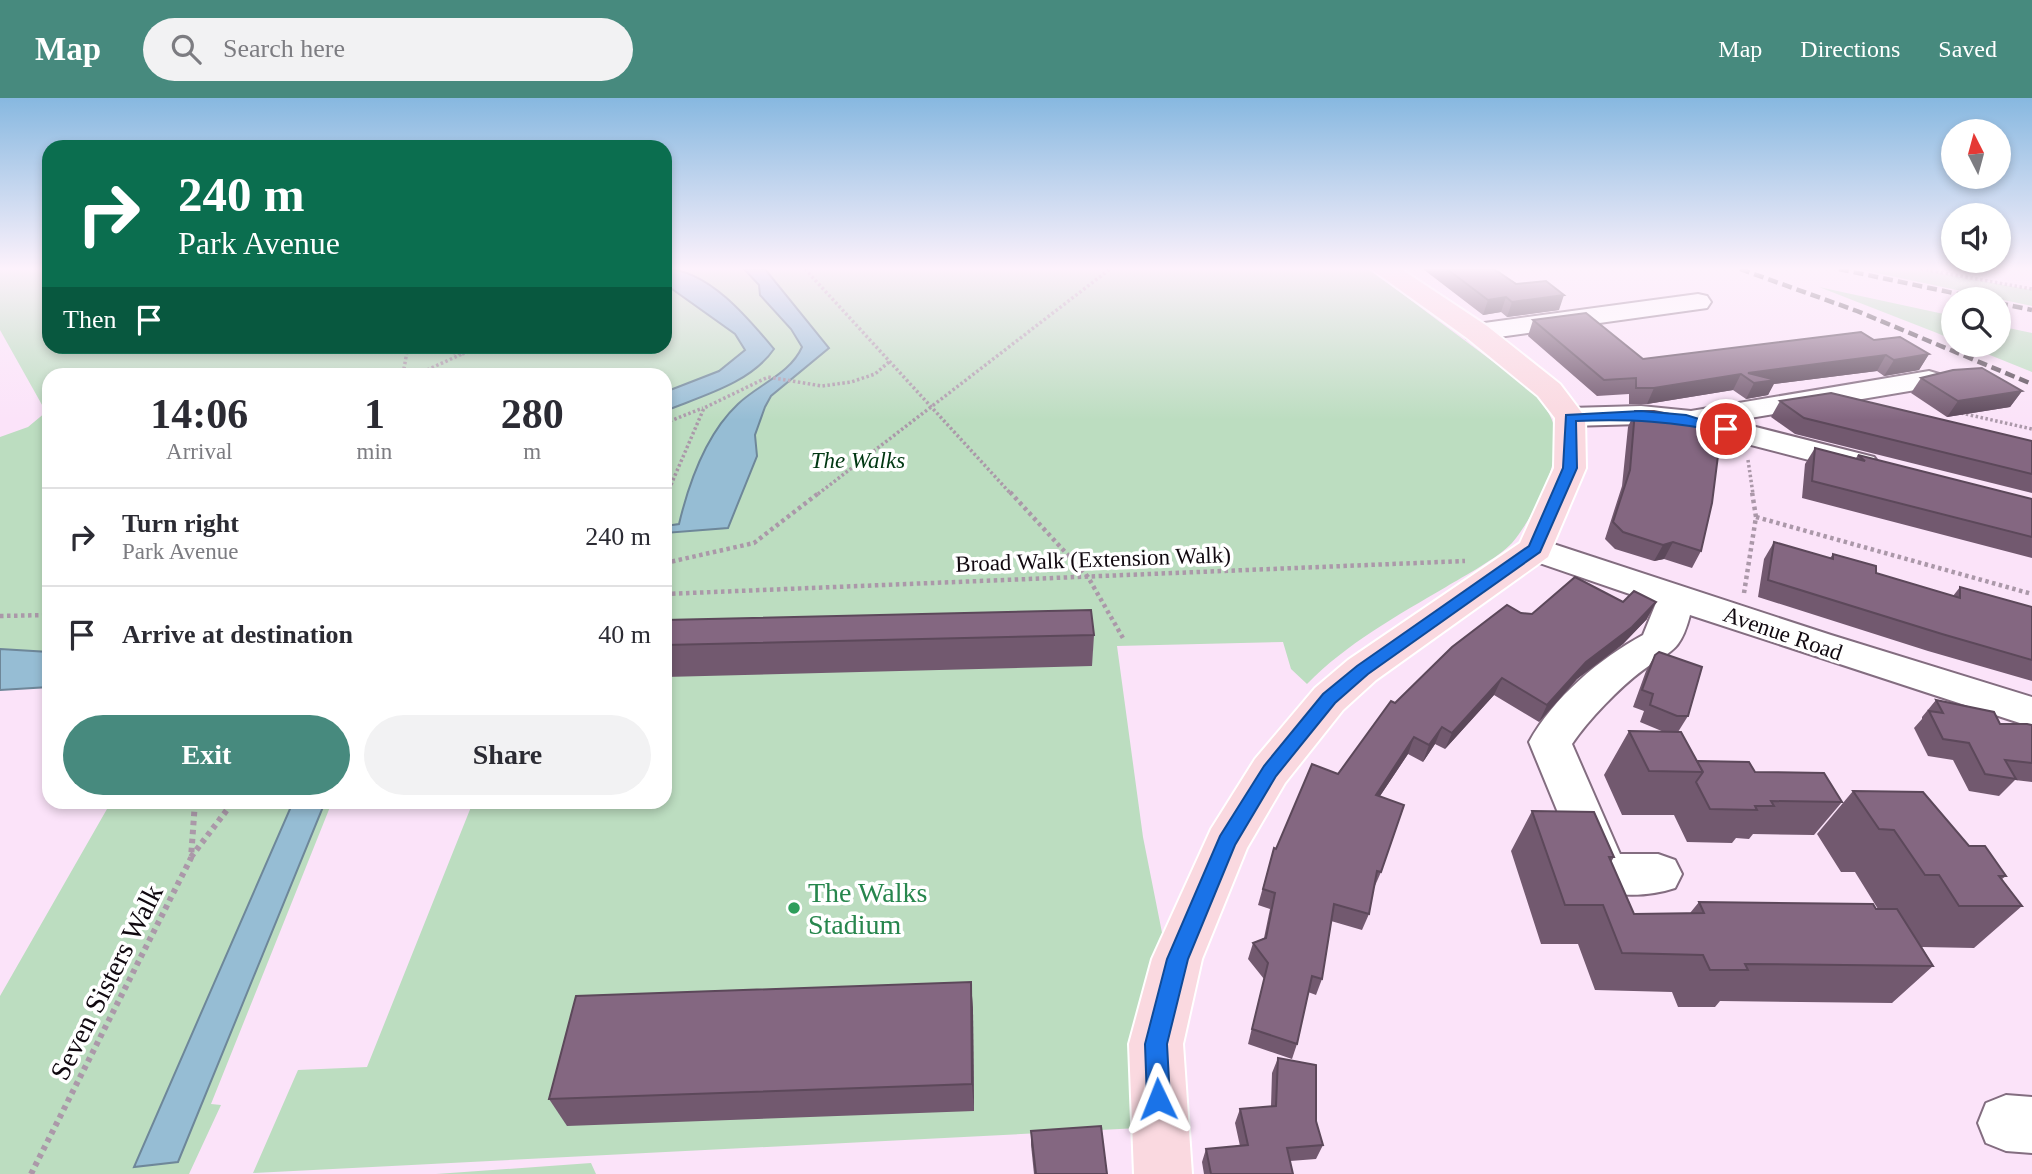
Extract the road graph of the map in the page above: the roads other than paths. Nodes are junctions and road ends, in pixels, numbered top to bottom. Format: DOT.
graph roads {
  1 [pos="1459,319"];
  2 [pos="1572,319"];
  3 [pos="1478,332"];
  4 [pos="1929,380"];
  5 [pos="1570,417"];
  6 [pos="1686,419"];
  7 [pos="1889,470"];
  8 [pos="1529,554"];
  9 [pos="1677,596"];
  10 [pos="2032,712"];
  11 [pos="1658,874"];
  12 [pos="1163,1174"];
  1 -- 3 [label="main road"];
  2 -- 3 [label="street"];
  3 -- 5 [label="main road"];
  4 -- 6 [label="street"];
  5 -- 6 [label="street"];
  5 -- 8 [label="main road"];
  6 -- 7 [label="street"];
  8 -- 9 [label="street, Avenue Road"];
  8 -- 12 [label="main road"];
  9 -- 10 [label="street, Avenue Road"];
  9 -- 11 [label="street"];
}
